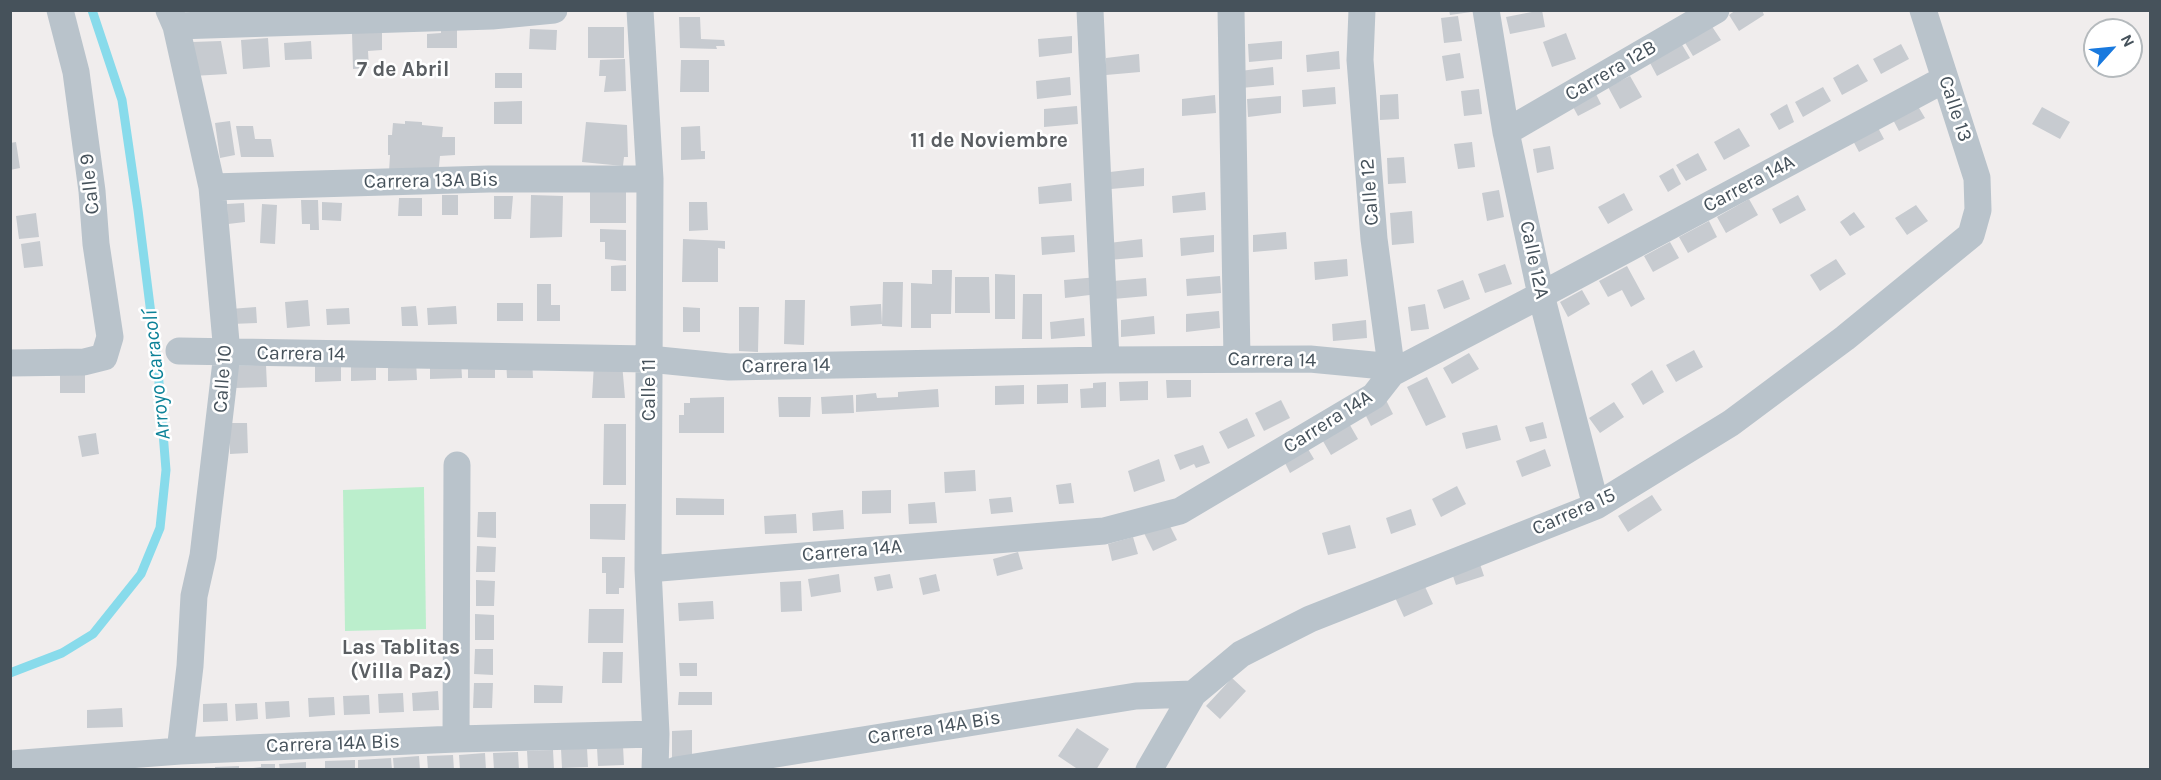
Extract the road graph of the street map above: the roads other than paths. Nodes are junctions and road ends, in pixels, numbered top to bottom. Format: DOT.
graph roads {
  1 [pos="60,10"];
  2 [pos="554,10"];
  3 [pos="640,10"];
  4 [pos="1090,10"];
  5 [pos="1231,10"];
  6 [pos="1362,10"];
  7 [pos="1486,10"];
  8 [pos="1716,10"];
  9 [pos="1923,10"];
  10 [pos="172,18"];
  11 [pos="1945,79"];
  12 [pos="1506,132"];
  13 [pos="650,179"];
  14 [pos="212,188"];
  15 [pos="1978,210"];
  16 [pos="1541,296"];
  17 [pos="179,351"];
  18 [pos="227,353"];
  19 [pos="650,359"];
  20 [pos="1237,359"];
  21 [pos="1106,360"];
  22 [pos="10,363"];
  23 [pos="1392,372"];
  24 [pos="457,465"];
  25 [pos="1596,506"];
  26 [pos="648,569"];
  27 [pos="1193,694"];
  28 [pos="656,734"];
  29 [pos="456,739"];
  30 [pos="180,751"];
  31 [pos="10,764"];
  32 [pos="655,770"];
  33 [pos="676,770"];
  34 [pos="1149,770"];
  1 -- 22 [label="street, Calle 9"];
  2 -- 10 [label="street"];
  3 -- 13 [label="street, Calle 11"];
  4 -- 21 [label="street"];
  5 -- 20 [label="street"];
  6 -- 23 [label="street, Calle 12"];
  7 -- 12 [label="street, Calle 12A"];
  8 -- 12 [label="street, Carrera 12B"];
  9 -- 11 [label="street, Calle 13"];
  10 -- 14 [label="street, Calle 10"];
  11 -- 15 [label="street, Calle 13"];
  11 -- 16 [label="street, Carrera 14A"];
  12 -- 16 [label="street, Calle 12A"];
  13 -- 14 [label="street, Carrera 13A Bis"];
  13 -- 19 [label="street, Calle 11"];
  14 -- 18 [label="street, Calle 10"];
  15 -- 25 [label="street, Carrera 15"];
  16 -- 23 [label="street, Carrera 14A"];
  16 -- 25 [label="street, Calle 12A"];
  17 -- 18 [label="street, Carrera 14"];
  18 -- 19 [label="street, Carrera 14"];
  18 -- 30 [label="street, Calle 10"];
  19 -- 21 [label="street, Carrera 14"];
  19 -- 26 [label="street, Calle 11"];
  20 -- 21 [label="street, Carrera 14"];
  20 -- 23 [label="street, Carrera 14"];
  23 -- 26 [label="street, Carrera 14A"];
  24 -- 29 [label="street"];
  25 -- 27 [label="street, Carrera 15"];
  26 -- 28 [label="street, Calle 11"];
  27 -- 33 [label="street, Carrera 14A Bis"];
  27 -- 34 [label="street, Carrera 15"];
  28 -- 29 [label="street, Carrera 14A Bis"];
  28 -- 32 [label="street, Calle 11"];
  29 -- 30 [label="street, Carrera 14A Bis"];
  30 -- 31 [label="street, Carrera 14A Bis"];
}
